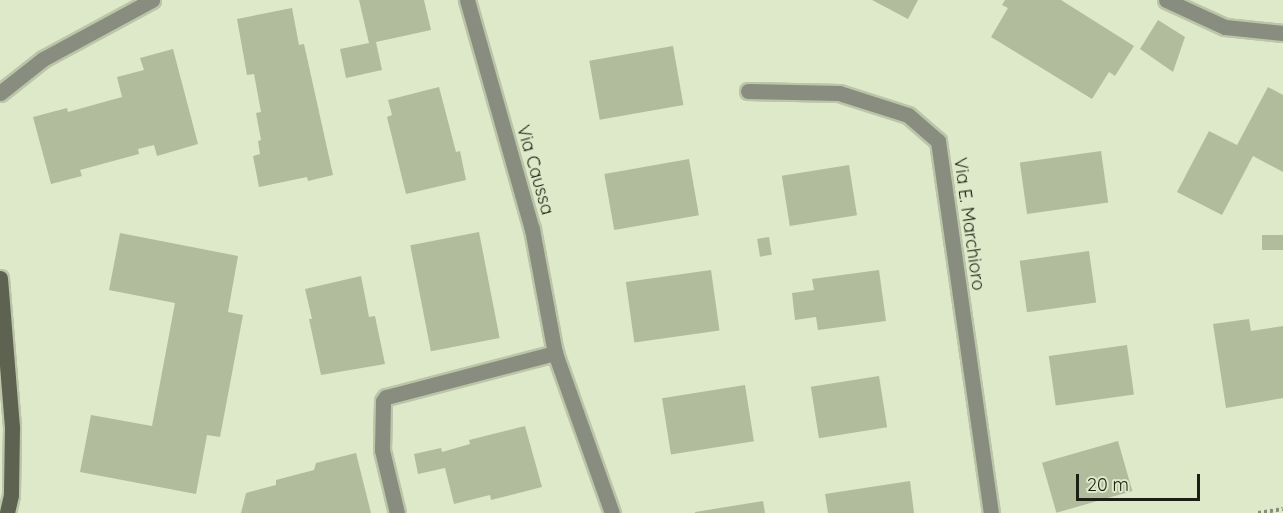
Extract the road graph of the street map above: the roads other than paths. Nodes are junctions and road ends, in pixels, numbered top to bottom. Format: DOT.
graph roads {
  1 [pos="152,0"];
  2 [pos="467,0"];
  3 [pos="1166,0"];
  4 [pos="1283,33"];
  5 [pos="748,91"];
  6 [pos="0,93"];
  7 [pos="0,278"];
  8 [pos="555,353"];
  9 [pos="7,513"];
  10 [pos="397,513"];
  11 [pos="612,513"];
  12 [pos="990,513"];
  1 -- 6 [label="street"];
  2 -- 8 [label="street, Via Caussa"];
  3 -- 4 [label="street"];
  5 -- 12 [label="street, Via E. Marchioro"];
  7 -- 9 [label="street"];
  8 -- 10 [label="street"];
  8 -- 11 [label="street, Via Caussa"];
}
